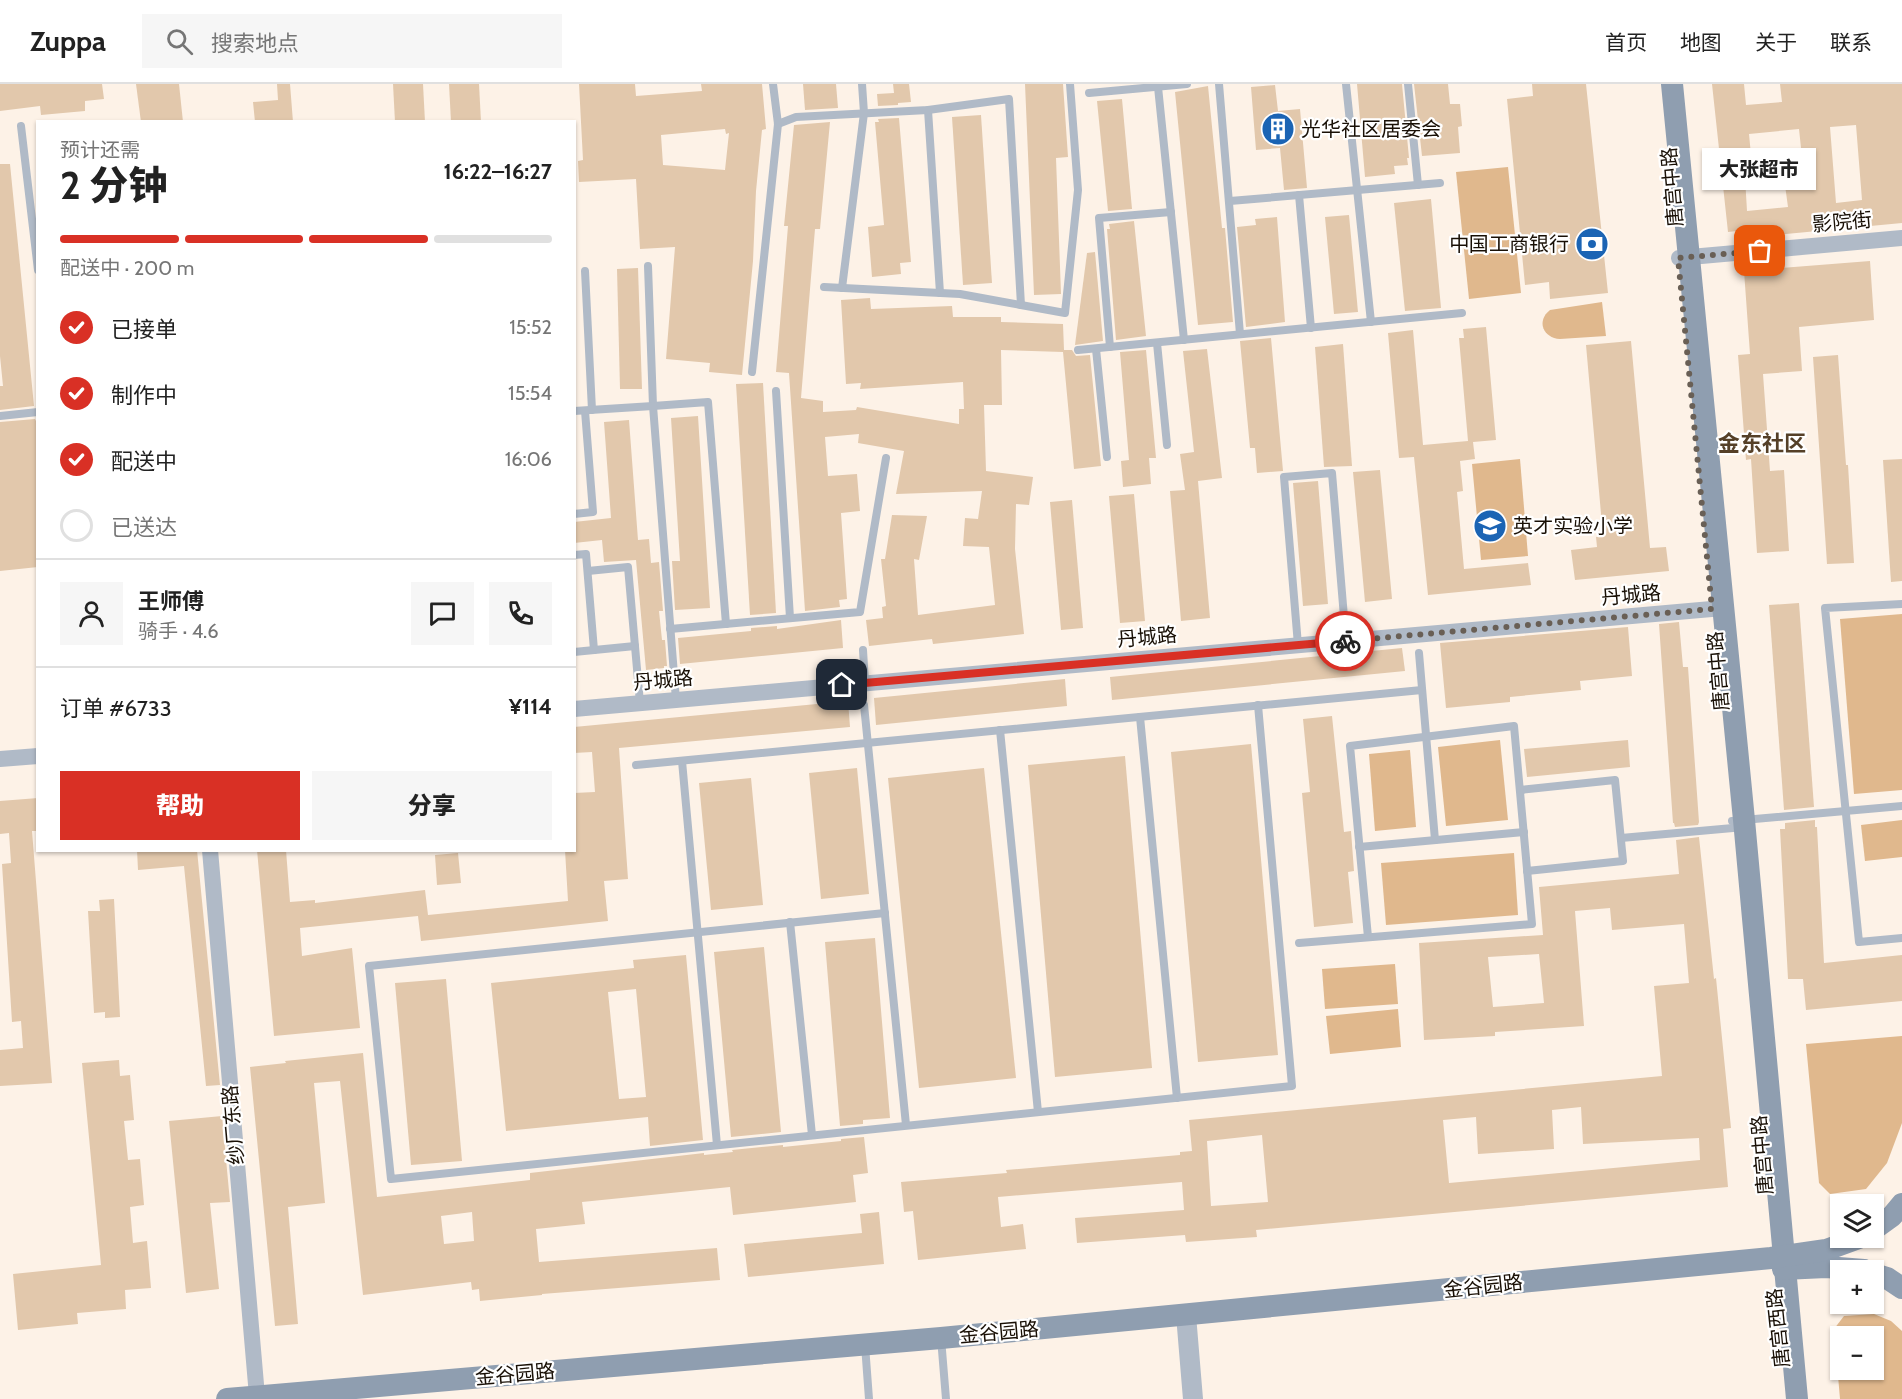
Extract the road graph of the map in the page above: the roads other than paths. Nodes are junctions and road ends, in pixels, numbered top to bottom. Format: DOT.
graph roads {
  1 [pos="773,84"];
  2 [pos="862,84"];
  3 [pos="1070,84"];
  4 [pos="1186,84"];
  5 [pos="1219,84"];
  6 [pos="1346,84"];
  7 [pos="1408,84"];
  8 [pos="1662,84"];
  9 [pos="1672,84"];
  10 [pos="1158,87"];
  11 [pos="1089,93"];
  12 [pos="928,110"];
  13 [pos="864,113"];
  14 [pos="778,124"];
  15 [pos="21,126"];
  16 [pos="1440,183"];
  17 [pos="1418,185"];
  18 [pos="1357,190"];
  19 [pos="1299,195"];
  20 [pos="1230,201"];
  21 [pos="1171,212"];
  22 [pos="1902,238"];
  23 [pos="36,253"];
  24 [pos="1684,258"];
  25 [pos="648,266"];
  26 [pos="585,271"];
  27 [pos="824,287"];
  28 [pos="842,288"];
  29 [pos="940,293"];
  30 [pos="1021,305"];
  31 [pos="1462,313"];
  32 [pos="1371,322"];
  33 [pos="1311,328"];
  34 [pos="1240,334"];
  35 [pos="1184,340"];
  36 [pos="1157,343"];
  37 [pos="1110,347"];
  38 [pos="1096,349"];
  39 [pos="1078,351"];
  40 [pos="752,372"];
  41 [pos="776,391"];
  42 [pos="653,406"];
  43 [pos="589,410"];
  44 [pos="576,411"];
  45 [pos="36,412"];
  46 [pos="0,416"];
  47 [pos="1167,445"];
  48 [pos="1107,457"];
  49 [pos="886,458"];
  50 [pos="576,514"];
  51 [pos="576,555"];
  52 [pos="588,571"];
  53 [pos="1902,604"];
  54 [pos="1718,608"];
  55 [pos="790,618"];
  56 [pos="726,624"];
  57 [pos="670,629"];
  58 [pos="1346,641"];
  59 [pos="1298,645"];
  60 [pos="635,646"];
  61 [pos="594,650"];
  62 [pos="863,650"];
  63 [pos="576,652"];
  64 [pos="1419,653"];
  65 [pos="866,683"];
  66 [pos="1422,690"];
  67 [pos="676,700"];
  68 [pos="640,703"];
  69 [pos="864,705"];
  70 [pos="1258,705"];
  71 [pos="576,708"];
  72 [pos="1140,717"];
  73 [pos="1000,730"];
  74 [pos="1425,737"];
  75 [pos="868,743"];
  76 [pos="36,756"];
  77 [pos="0,759"];
  78 [pos="682,761"];
  79 [pos="636,765"];
  80 [pos="1520,790"];
  81 [pos="1902,806"];
  82 [pos="1845,811"];
  83 [pos="1736,823"];
  84 [pos="1524,832"];
  85 [pos="1621,838"];
  86 [pos="1435,840"];
  87 [pos="1359,847"];
  88 [pos="210,852"];
  89 [pos="1527,871"];
  90 [pos="885,913"];
  91 [pos="790,922"];
  92 [pos="698,932"];
  93 [pos="1368,937"];
  94 [pos="1902,938"];
  95 [pos="1299,943"];
  96 [pos="1177,1098"];
  97 [pos="1038,1112"];
  98 [pos="906,1125"];
  99 [pos="812,1135"];
  100 [pos="717,1145"];
  101 [pos="1902,1204"];
  102 [pos="1884,1222"];
  103 [pos="1832,1248"];
  104 [pos="1777,1263"];
  105 [pos="1830,1267"];
  106 [pos="1884,1277"];
  107 [pos="1902,1288"];
  108 [pos="1186,1320"];
  109 [pos="941,1343"];
  110 [pos="865,1350"];
  111 [pos="280,1397"];
  112 [pos="257,1398"];
  113 [pos="227,1399"];
  114 [pos="407,1399"];
  115 [pos="869,1399"];
  116 [pos="946,1399"];
  117 [pos="1193,1399"];
  118 [pos="1785,1399"];
  119 [pos="1797,1399"];
  1 -- 14 [label="lane"];
  2 -- 13 [label="lane"];
  3 -- 30 [label="lane"];
  4 -- 10 [label="lane"];
  5 -- 20 [label="lane"];
  6 -- 18 [label="lane"];
  7 -- 17 [label="lane"];
  8 -- 24 [label="main road, 唐宫中路"];
  9 -- 24 [label="main road, 唐宫中路"];
  10 -- 11 [label="lane"];
  10 -- 21 [label="lane"];
  12 -- 13 [label="lane"];
  12 -- 29 [label="lane"];
  12 -- 30 [label="lane"];
  13 -- 14 [label="lane"];
  13 -- 28 [label="lane"];
  14 -- 40 [label="lane"];
  15 -- 23 [label="lane"];
  16 -- 17 [label="lane"];
  17 -- 18 [label="lane"];
  18 -- 19 [label="lane"];
  18 -- 32 [label="lane"];
  19 -- 20 [label="lane"];
  19 -- 33 [label="lane"];
  20 -- 34 [label="lane"];
  21 -- 35 [label="lane"];
  21 -- 37 [label="lane"];
  22 -- 24 [label="street, 影院街"];
  24 -- 54 [label="main road, 唐宫中路"];
  25 -- 42 [label="lane"];
  26 -- 43 [label="lane"];
  27 -- 28 [label="lane"];
  28 -- 29 [label="lane"];
  29 -- 30 [label="lane"];
  31 -- 32 [label="lane"];
  32 -- 33 [label="lane"];
  33 -- 34 [label="lane"];
  34 -- 35 [label="lane"];
  35 -- 36 [label="lane"];
  36 -- 37 [label="lane"];
  36 -- 47 [label="lane"];
  37 -- 38 [label="lane"];
  38 -- 39 [label="lane"];
  38 -- 48 [label="lane"];
  41 -- 55 [label="lane"];
  42 -- 43 [label="lane"];
  42 -- 56 [label="lane"];
  42 -- 57 [label="lane"];
  43 -- 44 [label="lane"];
  43 -- 50 [label="lane"];
  45 -- 46 [label="lane"];
  49 -- 55 [label="lane"];
  51 -- 52 [label="lane"];
  52 -- 60 [label="lane"];
  52 -- 61 [label="lane"];
  53 -- 82 [label="lane"];
  54 -- 58 [label="street, 丹城路"];
  54 -- 83 [label="main road, 唐宫中路"];
  55 -- 56 [label="lane"];
  56 -- 57 [label="lane"];
  57 -- 67 [label="lane"];
  58 -- 59 [label="street, 丹城路"];
  58 -- 59 [label="lane"];
  59 -- 65 [label="street, 丹城路"];
  60 -- 61 [label="lane"];
  60 -- 68 [label="lane"];
  61 -- 63 [label="lane"];
  62 -- 65 [label="lane"];
  64 -- 66 [label="lane"];
  65 -- 67 [label="street, 丹城路"];
  66 -- 70 [label="lane"];
  66 -- 74 [label="lane"];
  67 -- 68 [label="street, 丹城路"];
  68 -- 71 [label="street, 丹城路"];
  69 -- 75 [label="lane"];
  70 -- 72 [label="lane"];
  70 -- 96 [label="lane"];
  72 -- 73 [label="lane"];
  72 -- 96 [label="lane"];
  73 -- 75 [label="lane"];
  73 -- 97 [label="lane"];
  74 -- 80 [label="lane"];
  74 -- 86 [label="lane"];
  74 -- 87 [label="lane"];
  75 -- 78 [label="lane"];
  75 -- 90 [label="lane"];
  76 -- 77 [label="street"];
  78 -- 79 [label="lane"];
  78 -- 92 [label="lane"];
  80 -- 84 [label="lane"];
  80 -- 85 [label="lane"];
  81 -- 82 [label="lane"];
  82 -- 83 [label="lane"];
  82 -- 94 [label="lane"];
  83 -- 85 [label="lane"];
  83 -- 104 [label="main road, 唐宫中路"];
  84 -- 86 [label="lane"];
  84 -- 89 [label="lane"];
  85 -- 89 [label="lane"];
  86 -- 87 [label="lane"];
  87 -- 93 [label="lane"];
  88 -- 112 [label="street, 纱厂东路"];
  89 -- 93 [label="lane"];
  90 -- 91 [label="lane"];
  90 -- 98 [label="lane"];
  91 -- 92 [label="lane"];
  91 -- 99 [label="lane"];
  92 -- 100 [label="lane"];
  92 -- 100 [label="lane"];
  93 -- 95 [label="lane"];
  96 -- 97 [label="lane"];
  97 -- 98 [label="lane"];
  98 -- 99 [label="lane"];
  99 -- 100 [label="lane"];
  101 -- 102 [label="main road"];
  103 -- 104 [label="main road"];
  104 -- 105 [label="main road"];
  104 -- 108 [label="main road, 金谷园路"];
  104 -- 118 [label="main road, 唐宫西路"];
  104 -- 119 [label="main road, 唐宫西路"];
  106 -- 107 [label="main road"];
  108 -- 109 [label="main road, 金谷园路"];
  108 -- 117 [label="street"];
  109 -- 110 [label="main road, 金谷园路"];
  109 -- 116 [label="lane"];
  110 -- 111 [label="main road, 金谷园路"];
  110 -- 114 [label="main road, 金谷园路"];
  110 -- 115 [label="lane"];
  111 -- 112 [label="main road, 金谷园路"];
  112 -- 113 [label="main road, 金谷园路"];
}
